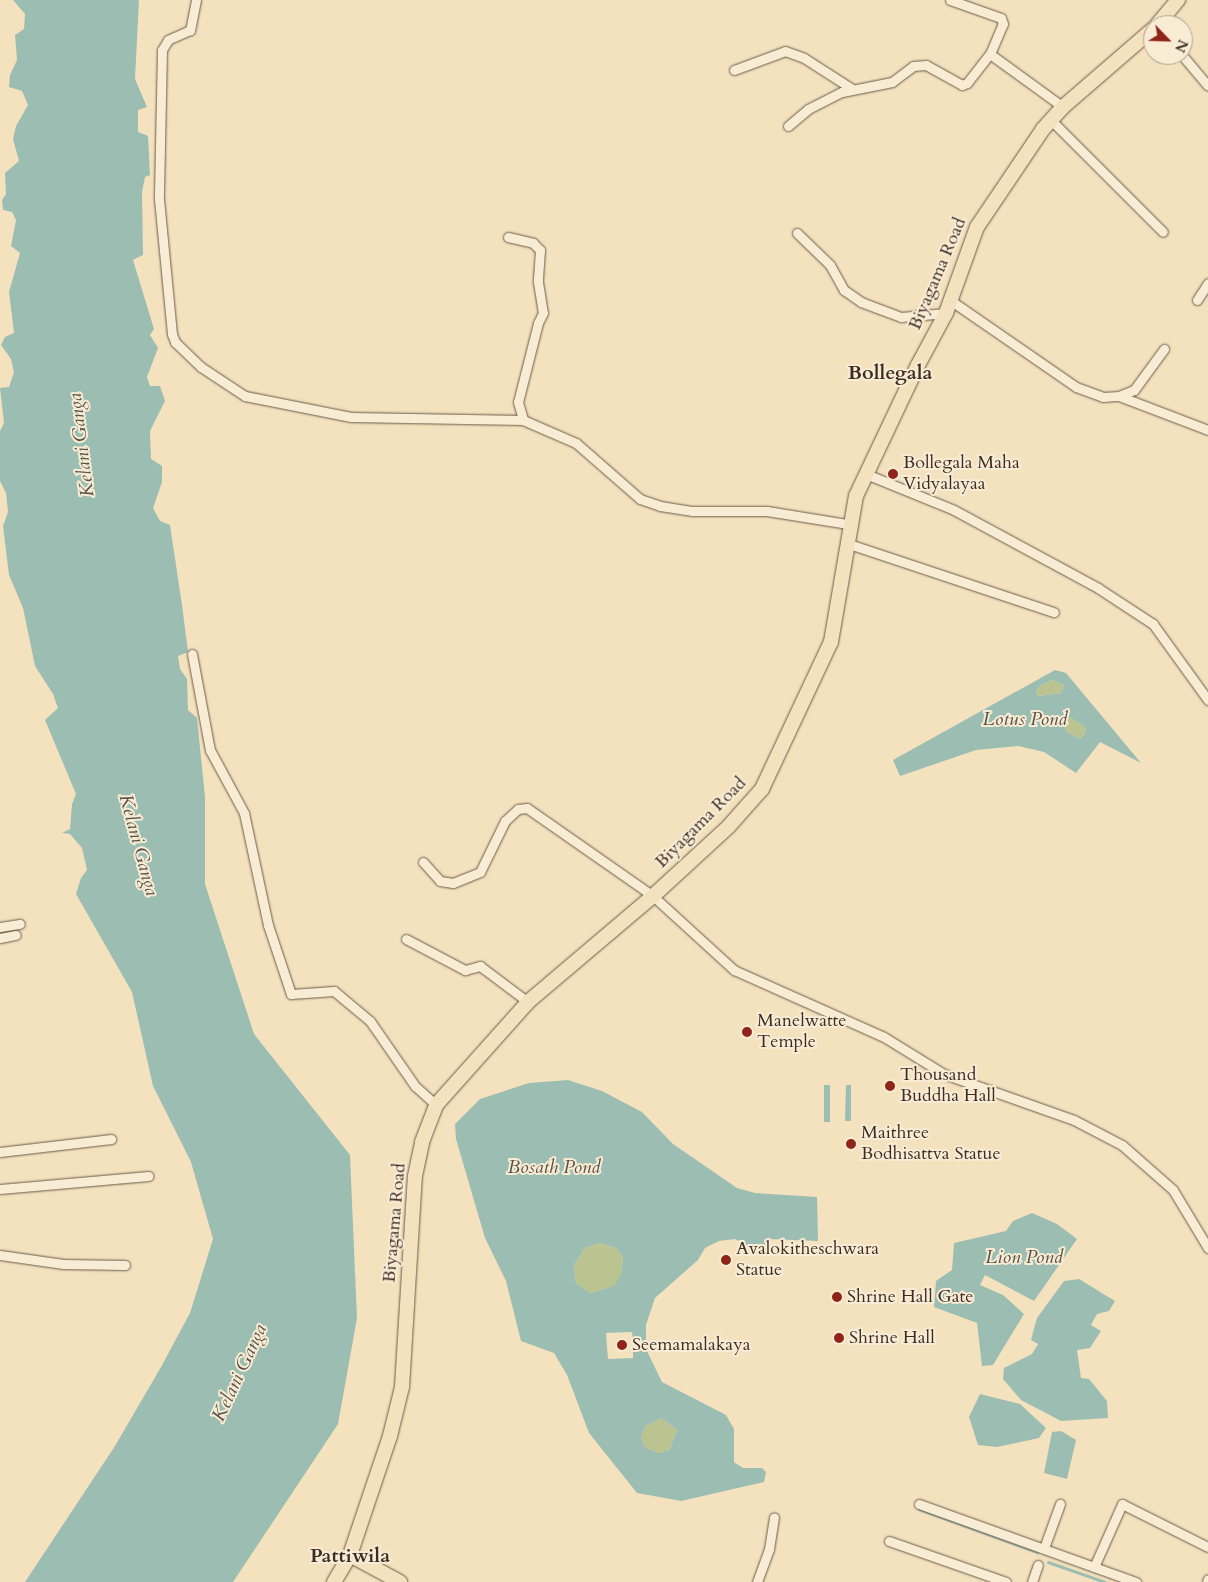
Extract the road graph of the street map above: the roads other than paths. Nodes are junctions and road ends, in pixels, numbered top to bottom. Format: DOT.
graph roads {
  1 [pos="196,0"];
  2 [pos="950,0"];
  3 [pos="1178,0"];
  4 [pos="1165,15"];
  5 [pos="1143,38"];
  6 [pos="990,54"];
  7 [pos="1190,65"];
  8 [pos="734,70"];
  9 [pos="1208,86"];
  10 [pos="851,88"];
  11 [pos="1063,107"];
  12 [pos="1051,120"];
  13 [pos="788,126"];
  14 [pos="1163,232"];
  15 [pos="797,233"];
  16 [pos="508,237"];
  17 [pos="1208,284"];
  18 [pos="1197,300"];
  19 [pos="948,307"];
  20 [pos="1164,349"];
  21 [pos="1119,396"];
  22 [pos="523,420"];
  23 [pos="1208,430"];
  24 [pos="866,474"];
  25 [pos="853,525"];
  26 [pos="849,544"];
  27 [pos="1054,612"];
  28 [pos="192,654"];
  29 [pos="1208,700"];
  30 [pos="423,862"];
  31 [pos="652,896"];
  32 [pos="20,924"];
  33 [pos="0,927"];
  34 [pos="16,935"];
  35 [pos="0,938"];
  36 [pos="406,938"];
  37 [pos="528,1002"];
  38 [pos="436,1105"];
  39 [pos="111,1139"];
  40 [pos="0,1152"];
  41 [pos="148,1176"];
  42 [pos="0,1189"];
  43 [pos="1208,1248"];
  44 [pos="0,1254"];
  45 [pos="126,1265"];
  46 [pos="919,1504"];
  47 [pos="1060,1504"];
  48 [pos="774,1517"];
  49 [pos="889,1542"];
  50 [pos="1208,1547"];
  51 [pos="1044,1548"];
  52 [pos="350,1555"];
  53 [pos="1038,1565"];
  54 [pos="1094,1566"];
  55 [pos="334,1582"];
  56 [pos="400,1582"];
  57 [pos="757,1582"];
  58 [pos="1006,1582"];
  59 [pos="1032,1582"];
  60 [pos="1136,1582"];
  1 -- 22 [label="street"];
  2 -- 6 [label="street"];
  3 -- 4 [label="main road"];
  5 -- 11 [label="main road, Biyagama Road"];
  6 -- 10 [label="street"];
  6 -- 11 [label="street"];
  7 -- 9 [label="street"];
  8 -- 10 [label="street"];
  10 -- 13 [label="street"];
  11 -- 12 [label="main road, Biyagama Road"];
  12 -- 14 [label="street"];
  12 -- 19 [label="main road, Biyagama Road"];
  15 -- 19 [label="street"];
  16 -- 22 [label="street"];
  17 -- 18 [label="street"];
  19 -- 21 [label="street"];
  19 -- 24 [label="main road, Biyagama Road"];
  20 -- 21 [label="street"];
  21 -- 23 [label="street"];
  22 -- 25 [label="street"];
  24 -- 25 [label="main road, Biyagama Road"];
  24 -- 29 [label="street"];
  25 -- 26 [label="main road, Biyagama Road"];
  26 -- 27 [label="street"];
  26 -- 31 [label="main road, Biyagama Road"];
  28 -- 38 [label="street"];
  30 -- 31 [label="street"];
  31 -- 37 [label="main road, Biyagama Road"];
  31 -- 43 [label="street"];
  32 -- 33 [label="street"];
  34 -- 35 [label="street"];
  36 -- 37 [label="street"];
  37 -- 38 [label="main road, Biyagama Road"];
  38 -- 52 [label="main road, Biyagama Road"];
  39 -- 40 [label="street"];
  41 -- 42 [label="street"];
  44 -- 45 [label="street"];
  46 -- 51 [label="street"];
  47 -- 51 [label="street"];
  48 -- 57 [label="street"];
  49 -- 58 [label="street"];
  50 -- 54 [label="street"];
  51 -- 54 [label="street"];
  52 -- 55 [label="main road, Biyagama Road"];
  52 -- 56 [label="main road"];
  53 -- 59 [label="street"];
  54 -- 60 [label="street"];
}
